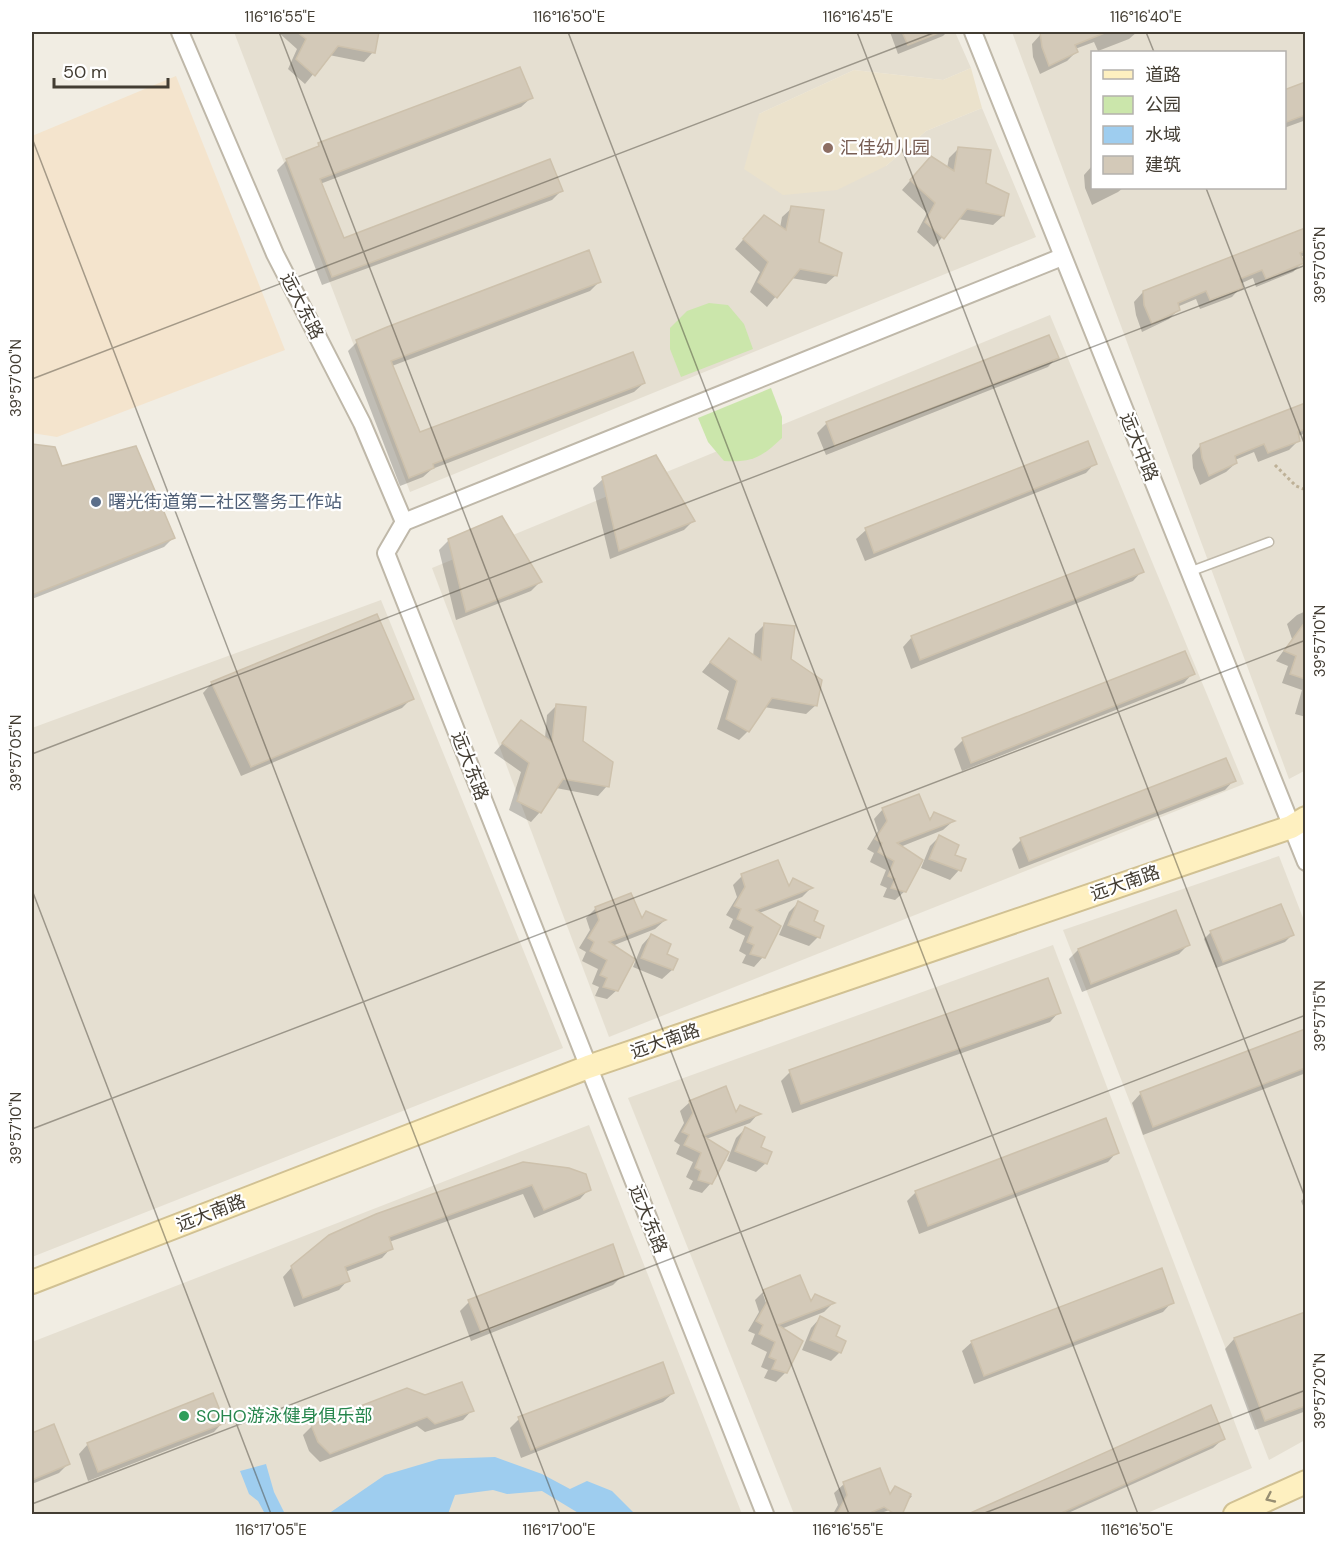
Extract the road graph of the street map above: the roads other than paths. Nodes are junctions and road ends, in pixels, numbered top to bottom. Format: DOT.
graph roads {
  1 [pos="180,32"];
  2 [pos="972,32"];
  3 [pos="1062,256"];
  4 [pos="404,522"];
  5 [pos="1269,542"];
  6 [pos="1189,572"];
  7 [pos="1298,822"];
  8 [pos="1305,862"];
  9 [pos="588,1067"];
  10 [pos="32,1282"];
  11 [pos="1305,1482"];
  12 [pos="765,1515"];
  13 [pos="1235,1515"];
  1 -- 4 [label="street, 远大东路"];
  2 -- 3 [label="street, 远大中路"];
  3 -- 4 [label="street"];
  3 -- 6 [label="street, 远大中路"];
  4 -- 9 [label="street, 远大东路"];
  5 -- 6 [label="lane"];
  6 -- 7 [label="street, 远大中路"];
  7 -- 8 [label="street, 远大中路"];
  7 -- 9 [label="street, 远大南路"];
  9 -- 10 [label="street, 远大南路"];
  9 -- 12 [label="street, 远大东路"];
  11 -- 13 [label="street, one-way"];
}
